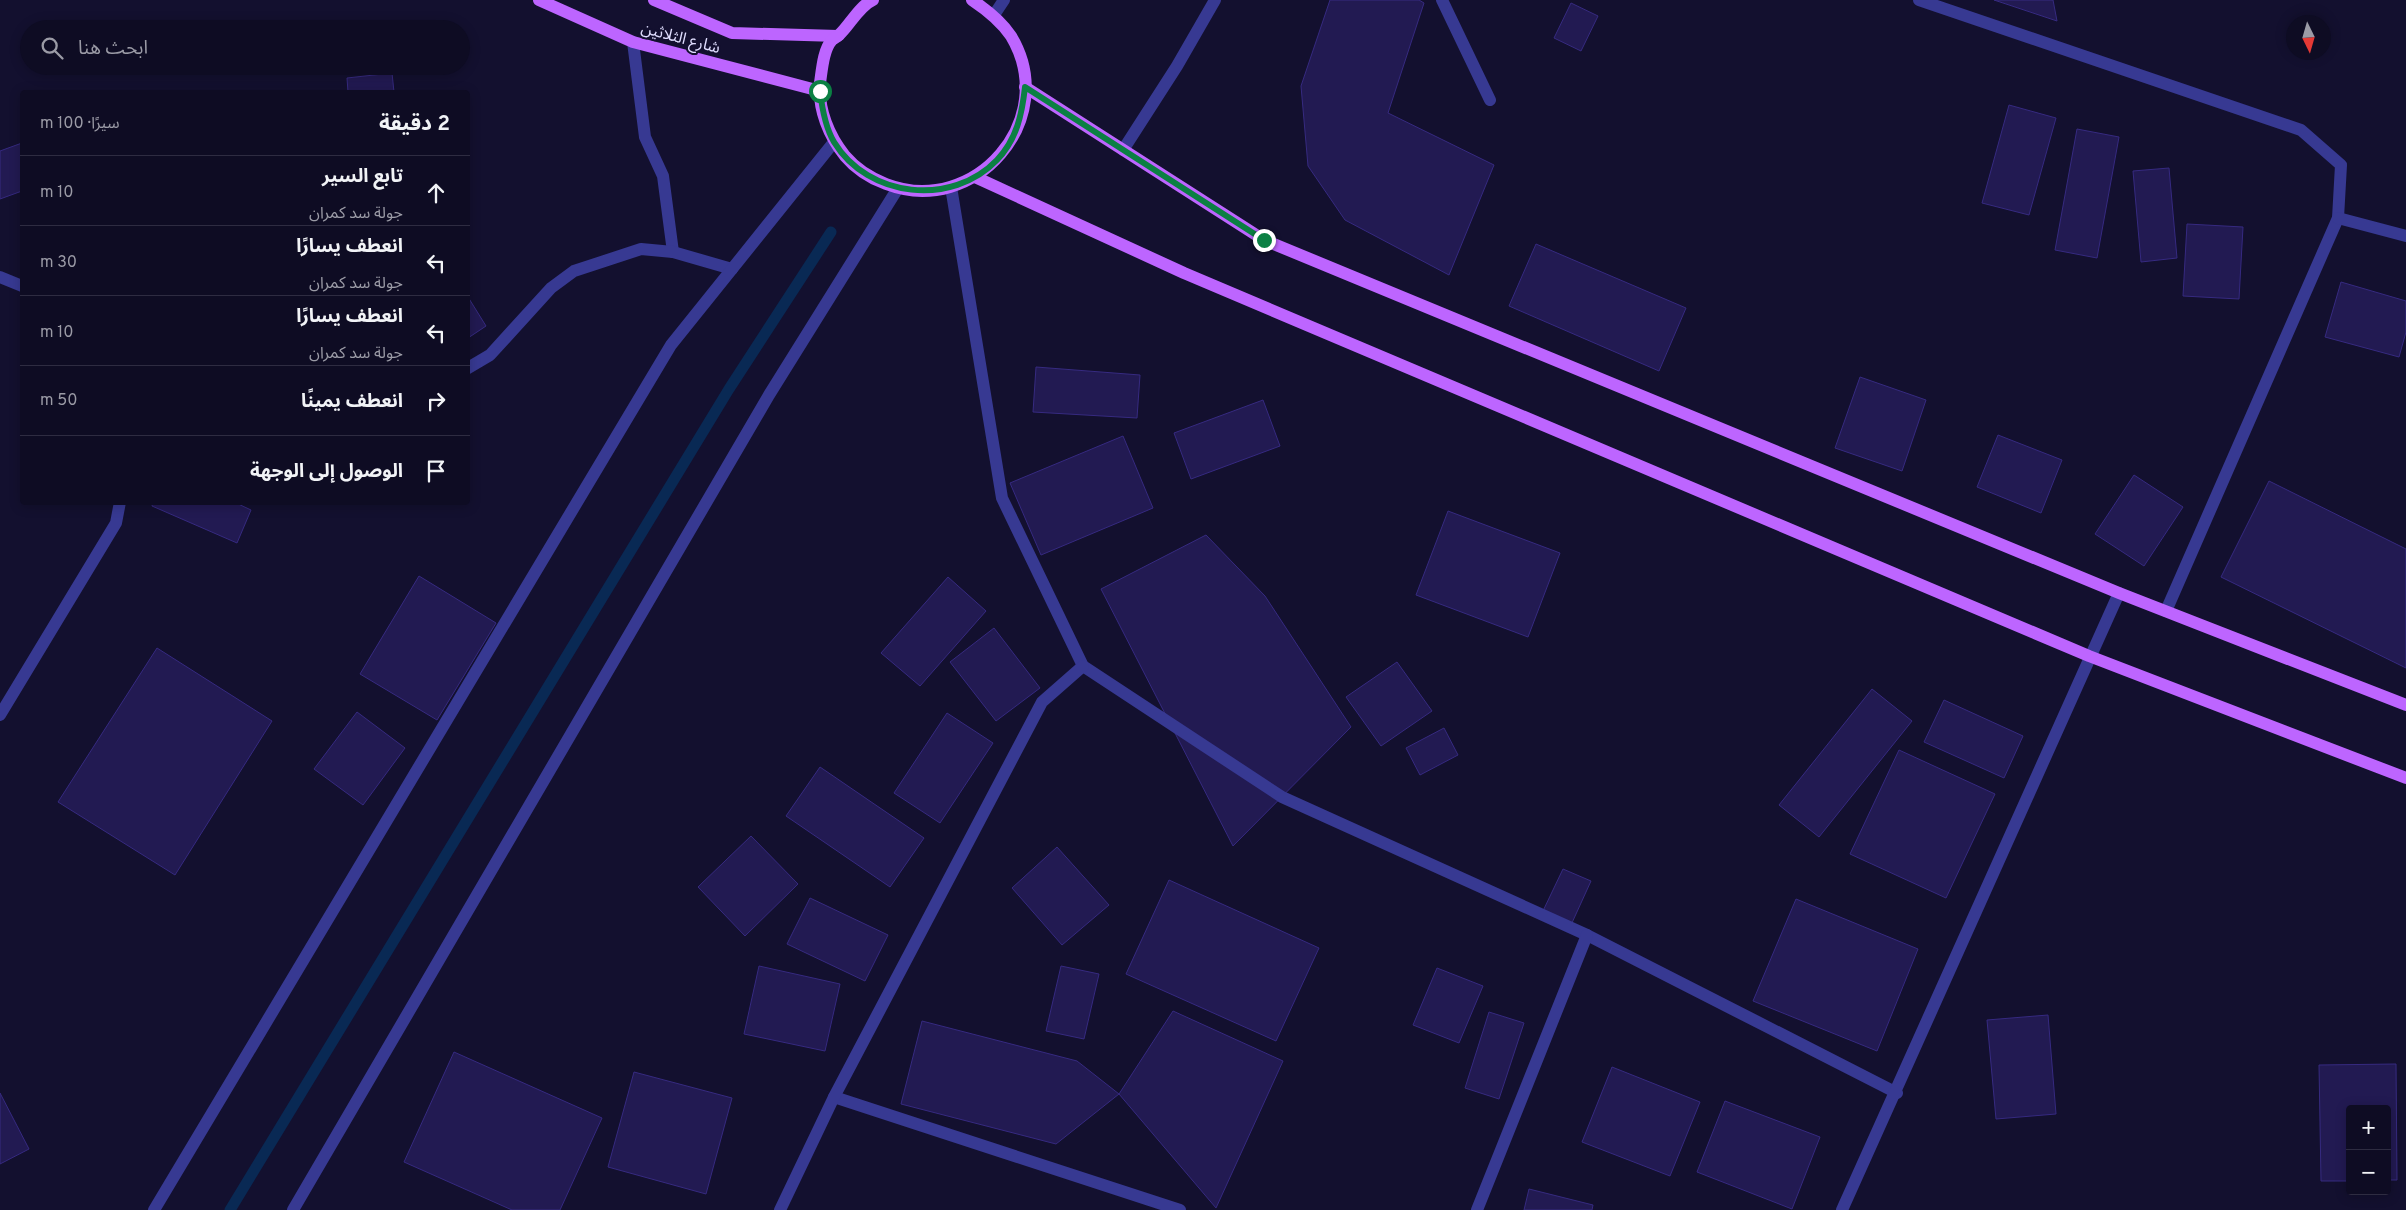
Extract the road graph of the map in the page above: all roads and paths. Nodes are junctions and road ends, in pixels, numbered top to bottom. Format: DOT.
graph roads {
  1 [pos="539,0"];
  2 [pos="654,0"];
  3 [pos="872,0"];
  4 [pos="972,0"];
  5 [pos="1004,0"];
  6 [pos="1215,0"];
  7 [pos="1442,0"];
  8 [pos="1919,0"];
  9 [pos="994,15"];
  10 [pos="838,36"];
  11 [pos="633,42"];
  12 [pos="1025,87"];
  13 [pos="820,91"];
  14 [pos="1490,100"];
  15 [pos="834,142"];
  16 [pos="1123,150"];
  17 [pos="976,177"];
  18 [pos="898,188"];
  19 [pos="951,188"];
  20 [pos="2338,218"];
  21 [pos="2406,236"];
  22 [pos="673,252"];
  23 [pos="732,269"];
  24 [pos="0,277"];
  25 [pos="20,285"];
  26 [pos="470,367"];
  27 [pos="119,505"];
  28 [pos="2119,593"];
  29 [pos="2166,611"];
  30 [pos="2089,656"];
  31 [pos="1083,666"];
  32 [pos="2406,705"];
  33 [pos="0,715"];
  34 [pos="2406,778"];
  35 [pos="1587,935"];
  36 [pos="1897,1093"];
  37 [pos="834,1097"];
  38 [pos="154,1210"];
  39 [pos="294,1210"];
  40 [pos="780,1210"];
  41 [pos="1180,1210"];
  42 [pos="1477,1210"];
  43 [pos="1842,1210"];
  1 -- 11 [label="main road, شارع الثلاثين"];
  2 -- 10 [label="main road, شارع الثلاثين"];
  3 -- 10 [label="main road"];
  4 -- 9 [label="main road"];
  5 -- 9 [label="street"];
  6 -- 16 [label="street"];
  7 -- 14 [label="street"];
  8 -- 20 [label="street"];
  9 -- 12 [label="main road"];
  10 -- 13 [label="main road"];
  11 -- 13 [label="main road, شارع الثلاثين"];
  11 -- 22 [label="street"];
  12 -- 16 [label="main road"];
  12 -- 17 [label="main road"];
  13 -- 15 [label="main road"];
  15 -- 18 [label="main road"];
  15 -- 23 [label="street"];
  16 -- 28 [label="main road"];
  17 -- 19 [label="main road"];
  17 -- 30 [label="main road"];
  18 -- 19 [label="main road"];
  18 -- 39 [label="street"];
  19 -- 31 [label="street"];
  20 -- 21 [label="street"];
  20 -- 29 [label="street"];
  22 -- 23 [label="street"];
  22 -- 26 [label="street"];
  23 -- 38 [label="street"];
  24 -- 25 [label="street"];
  27 -- 33 [label="street"];
  28 -- 29 [label="main road"];
  28 -- 30 [label="street"];
  29 -- 32 [label="main road"];
  30 -- 34 [label="main road"];
  30 -- 36 [label="street"];
  31 -- 35 [label="street"];
  31 -- 37 [label="street"];
  35 -- 36 [label="street"];
  35 -- 42 [label="street"];
  36 -- 43 [label="street"];
  37 -- 40 [label="street"];
  37 -- 41 [label="street"];
}
